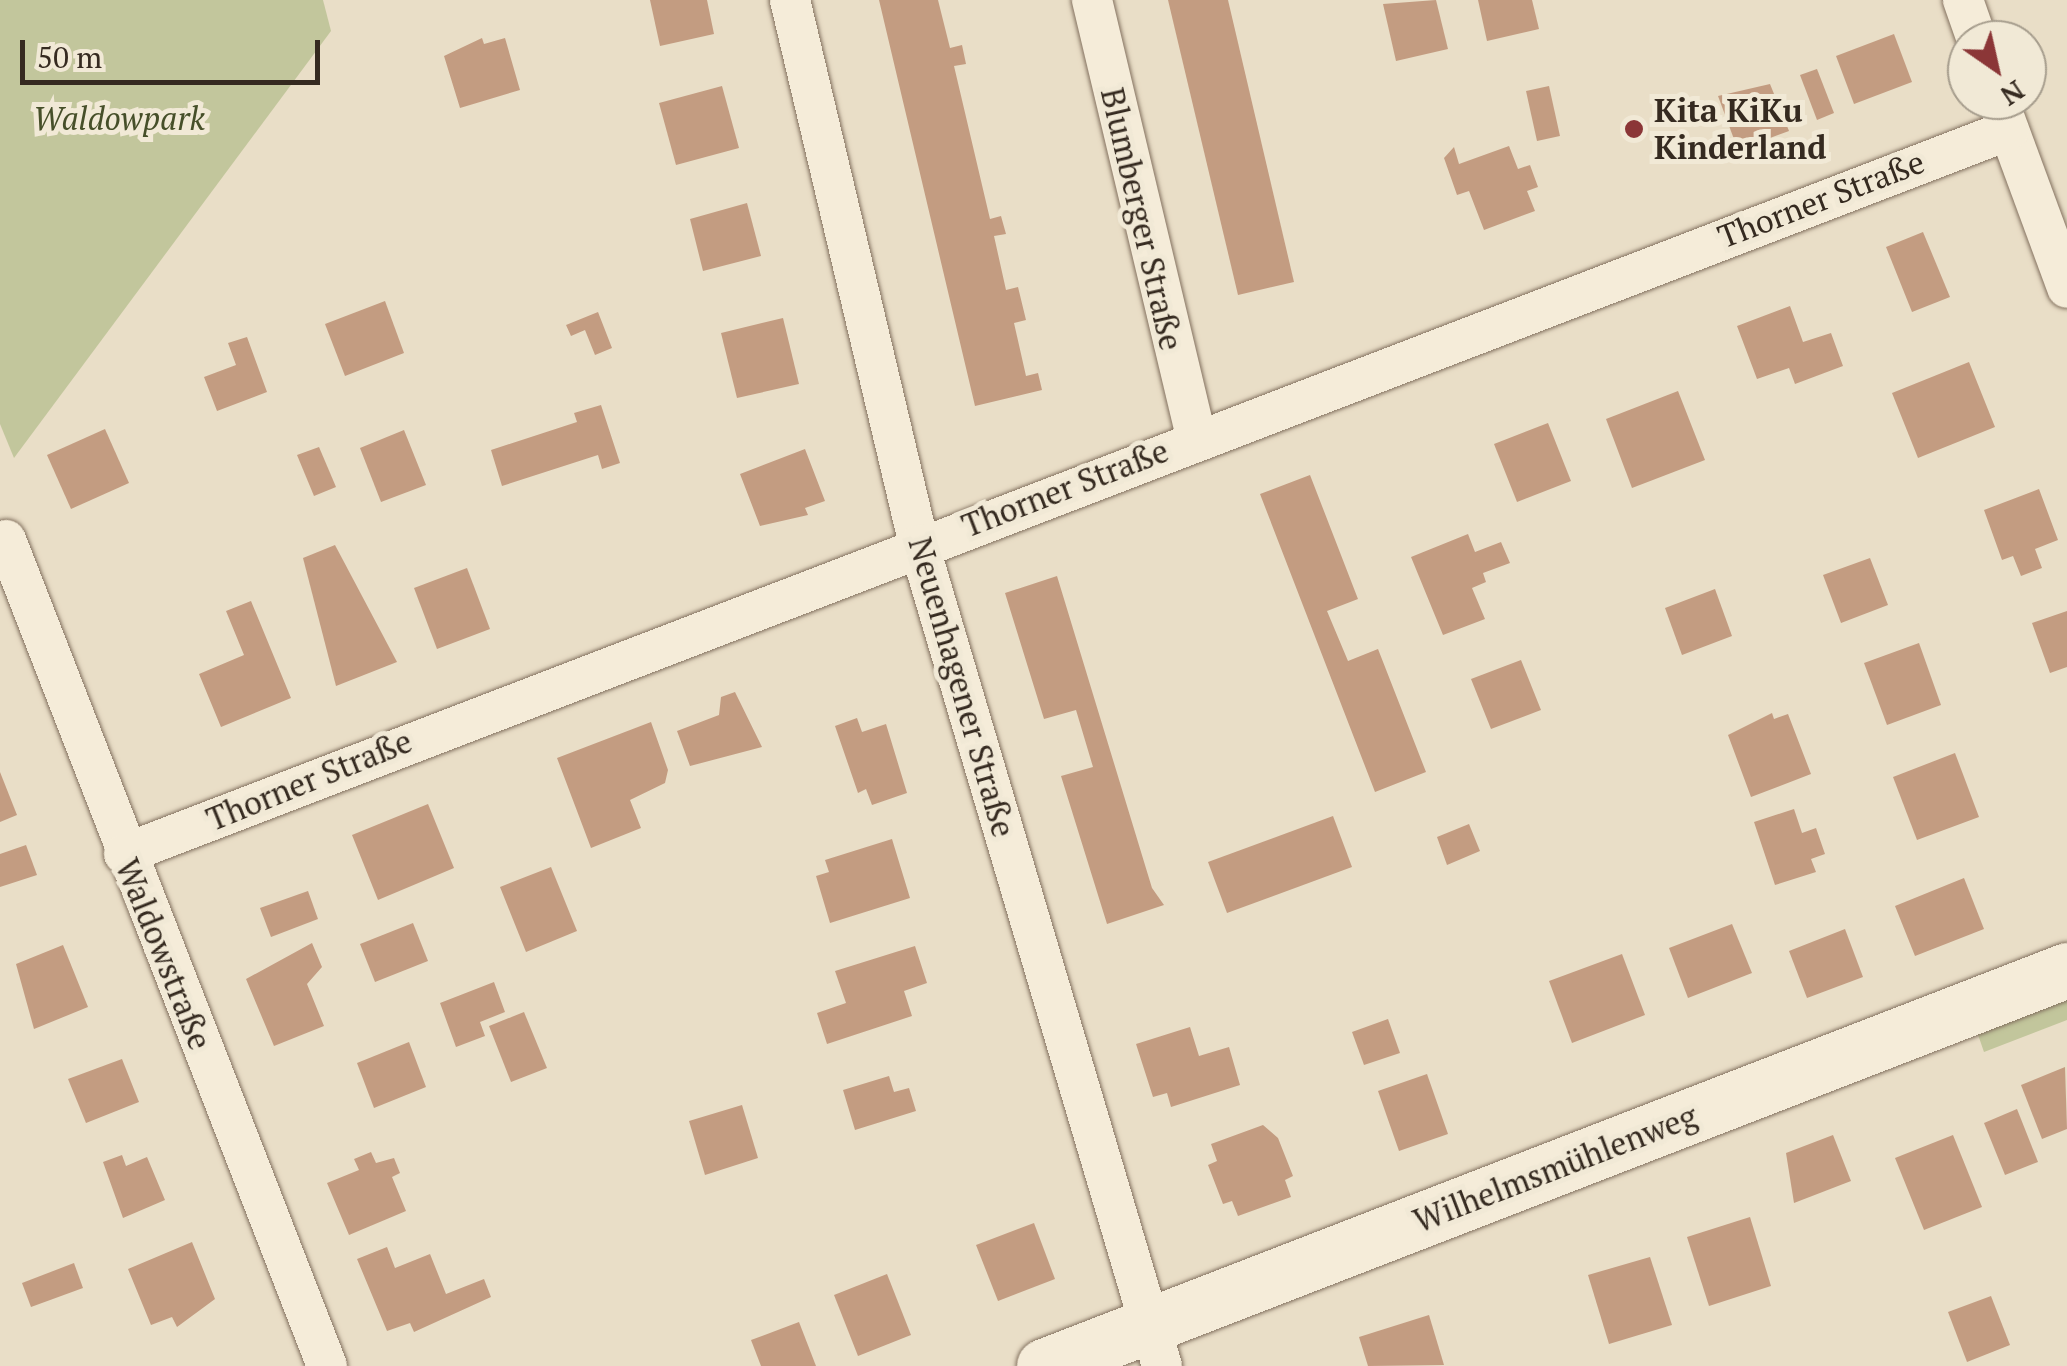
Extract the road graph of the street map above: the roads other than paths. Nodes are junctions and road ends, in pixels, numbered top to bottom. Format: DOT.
graph roads {
  1 [pos="790,0"];
  2 [pos="1092,0"];
  3 [pos="1991,120"];
  4 [pos="2006,120"];
  5 [pos="2067,288"];
  6 [pos="1196,437"];
  7 [pos="6,540"];
  8 [pos="919,545"];
  9 [pos="124,854"];
  10 [pos="2067,970"];
  11 [pos="1156,1346"];
  12 [pos="326,1366"];
  13 [pos="1044,1366"];
  1 -- 8 [label="street, Neuenhagener Straße"];
  2 -- 6 [label="street, Blumberger Straße"];
  3 -- 6 [label="street, Thorner Straße"];
  4 -- 5 [label="street"];
  6 -- 8 [label="street, Thorner Straße"];
  7 -- 9 [label="street, Waldowstraße"];
  8 -- 9 [label="street, Thorner Straße"];
  8 -- 11 [label="street, Neuenhagener Straße"];
  9 -- 12 [label="street, Waldowstraße"];
  10 -- 11 [label="street, Wilhelmsmühlenweg"];
  11 -- 13 [label="street, Wilhelmsmühlenweg"];
}
